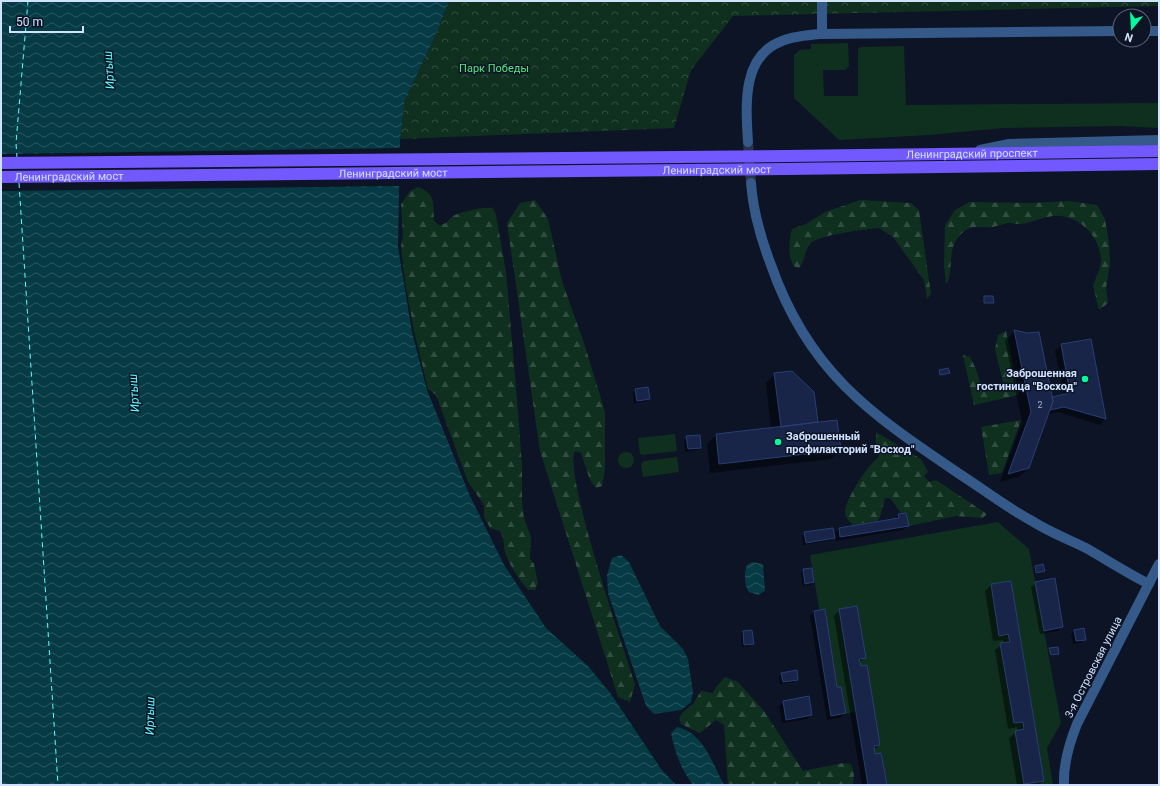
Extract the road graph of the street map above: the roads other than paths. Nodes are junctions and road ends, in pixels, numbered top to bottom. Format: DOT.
graph roads {
  1 [pos="822,1"];
  2 [pos="1112,31"];
  3 [pos="822,34"];
  4 [pos="1159,140"];
  5 [pos="748,142"];
  6 [pos="1159,151"];
  7 [pos="960,154"];
  8 [pos="786,156"];
  9 [pos="1,162"];
  10 [pos="1159,164"];
  11 [pos="786,168"];
  12 [pos="1,177"];
  13 [pos="751,183"];
  14 [pos="1159,564"];
  15 [pos="1149,584"];
  16 [pos="1064,785"];
  1 -- 3 [label="street"];
  2 -- 3 [label="street"];
  3 -- 5 [label="street"];
  4 -- 7 [label="street"];
  6 -- 7 [label="main road, Ленинградский проспект"];
  7 -- 8 [label="main road, Ленинградский проспект"];
  8 -- 9 [label="main road, Ленинградский мост, bridge"];
  10 -- 11 [label="main road, Ленинградский проспект"];
  11 -- 12 [label="main road, Ленинградский мост, bridge"];
  13 -- 15 [label="street"];
  14 -- 15 [label="street, 3-я Островская улица"];
  15 -- 16 [label="street, 3-я Островская улица"];
}
